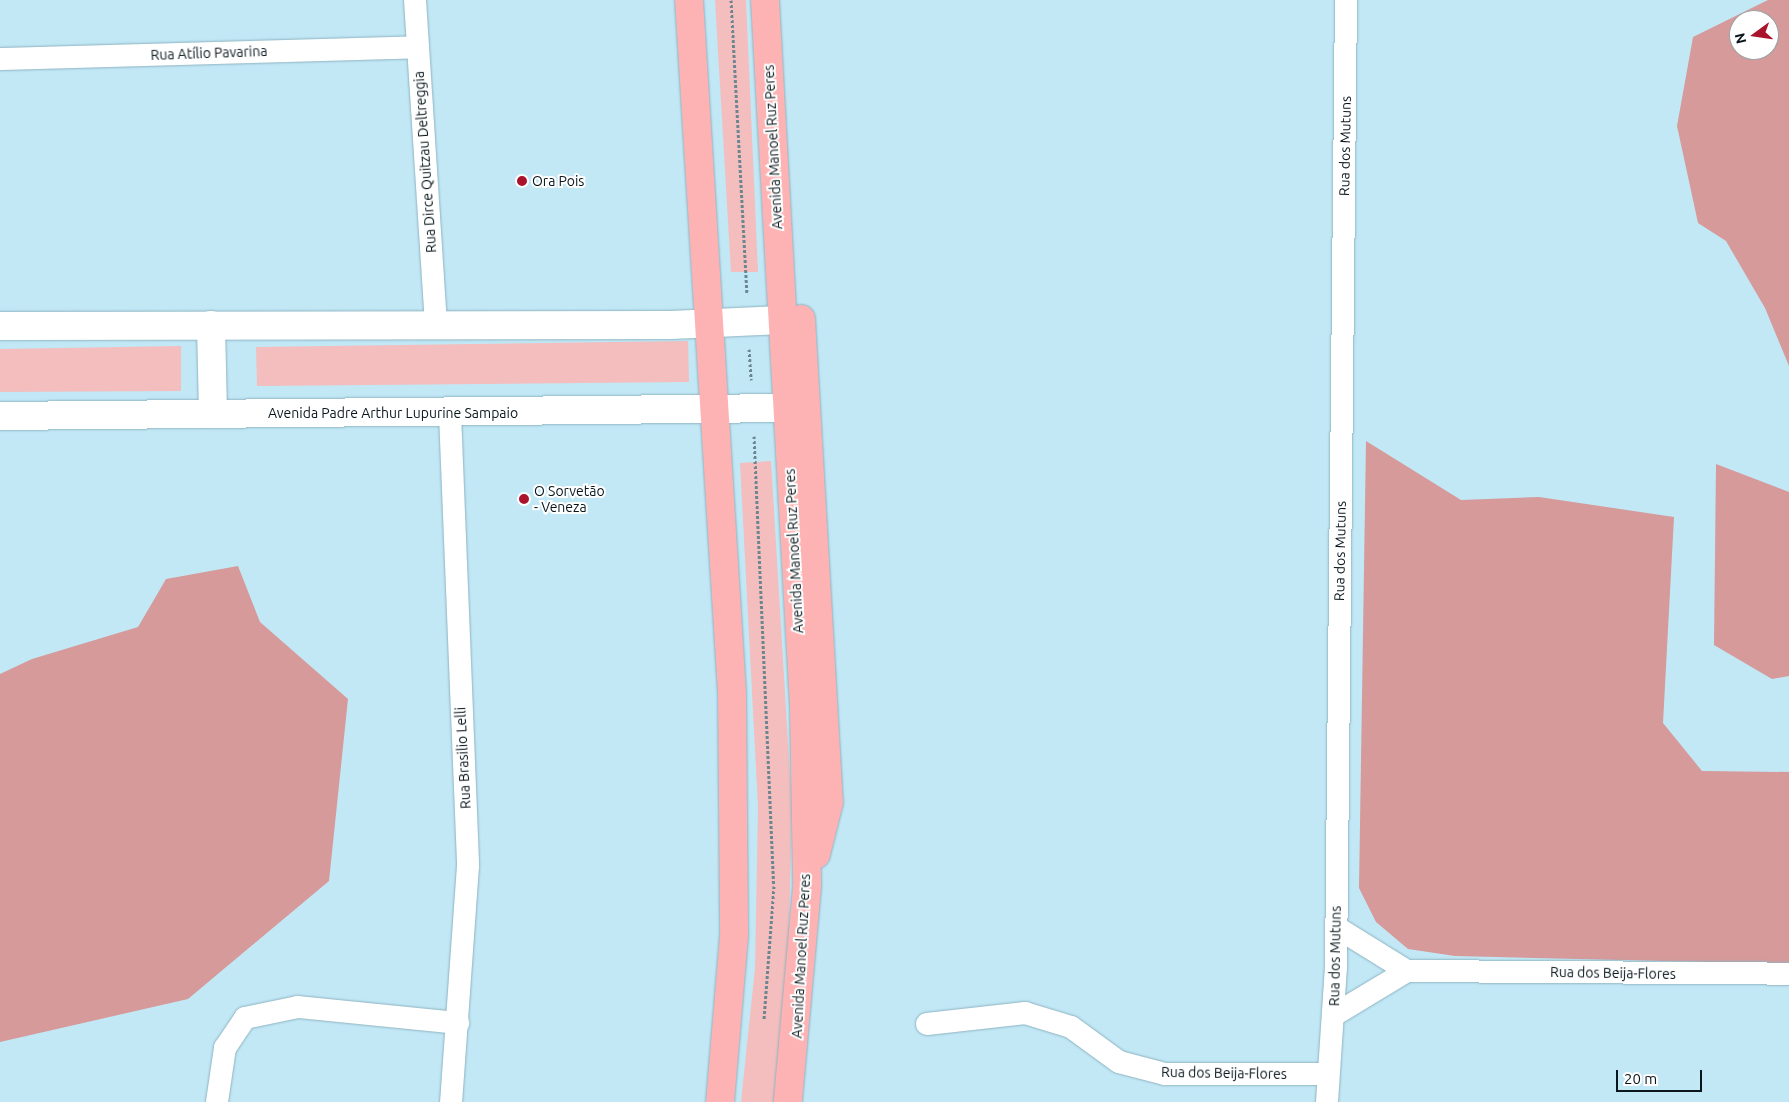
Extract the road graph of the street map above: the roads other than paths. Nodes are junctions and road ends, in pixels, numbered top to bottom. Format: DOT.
graph roads {
  1 [pos="415,0"];
  2 [pos="690,0"];
  3 [pos="765,0"];
  4 [pos="1346,0"];
  5 [pos="417,47"];
  6 [pos="0,59"];
  7 [pos="772,140"];
  8 [pos="782,320"];
  9 [pos="710,324"];
  10 [pos="211,325"];
  11 [pos="436,325"];
  12 [pos="0,326"];
  13 [pos="714,408"];
  14 [pos="786,408"];
  15 [pos="213,414"];
  16 [pos="450,414"];
  17 [pos="0,416"];
  18 [pos="807,886"];
  19 [pos="1336,927"];
  20 [pos="1407,971"];
  21 [pos="1789,974"];
  22 [pos="1334,1015"];
  23 [pos="458,1023"];
  24 [pos="926,1024"];
  25 [pos="1328,1074"];
  26 [pos="217,1102"];
  27 [pos="451,1102"];
  28 [pos="720,1102"];
  29 [pos="788,1102"];
  30 [pos="1327,1102"];
  1 -- 5 [label="street, Rua Dirce Quitzau Deltreggia"];
  2 -- 9 [label="main road"];
  3 -- 7 [label="main road, Avenida Manoel Ruz Peres"];
  4 -- 19 [label="street, Rua dos Mutuns"];
  5 -- 6 [label="street, Rua Atílio Pavarina"];
  5 -- 11 [label="street, Rua Dirce Quitzau Deltreggia"];
  7 -- 8 [label="main road, Avenida Manoel Ruz Peres"];
  7 -- 18 [label="main road"];
  8 -- 9 [label="main road"];
  8 -- 14 [label="main road, Avenida Manoel Ruz Peres"];
  9 -- 11 [label="main road"];
  9 -- 13 [label="main road"];
  10 -- 11 [label="main road"];
  10 -- 12 [label="main road"];
  10 -- 15 [label="main road"];
  13 -- 14 [label="main road, Avenida Padre Arthur Lupurine Sampaio"];
  13 -- 16 [label="main road, Avenida Padre Arthur Lupurine Sampaio"];
  13 -- 28 [label="main road"];
  14 -- 18 [label="main road, Avenida Manoel Ruz Peres"];
  15 -- 16 [label="main road, Avenida Padre Arthur Lupurine Sampaio"];
  15 -- 17 [label="main road, Avenida Padre Arthur Lupurine Sampaio"];
  16 -- 23 [label="street, Rua Brasilio Lelli"];
  18 -- 29 [label="main road, Avenida Manoel Ruz Peres"];
  19 -- 20 [label="street"];
  19 -- 22 [label="street, Rua dos Mutuns"];
  20 -- 21 [label="street, Rua dos Beija-Flores"];
  20 -- 22 [label="street"];
  22 -- 25 [label="street, Rua dos Mutuns"];
  23 -- 26 [label="street"];
  23 -- 27 [label="street, Rua Brasilio Lelli"];
  24 -- 25 [label="street, Rua dos Beija-Flores"];
  25 -- 30 [label="street, Rua dos Mutuns"];
}
